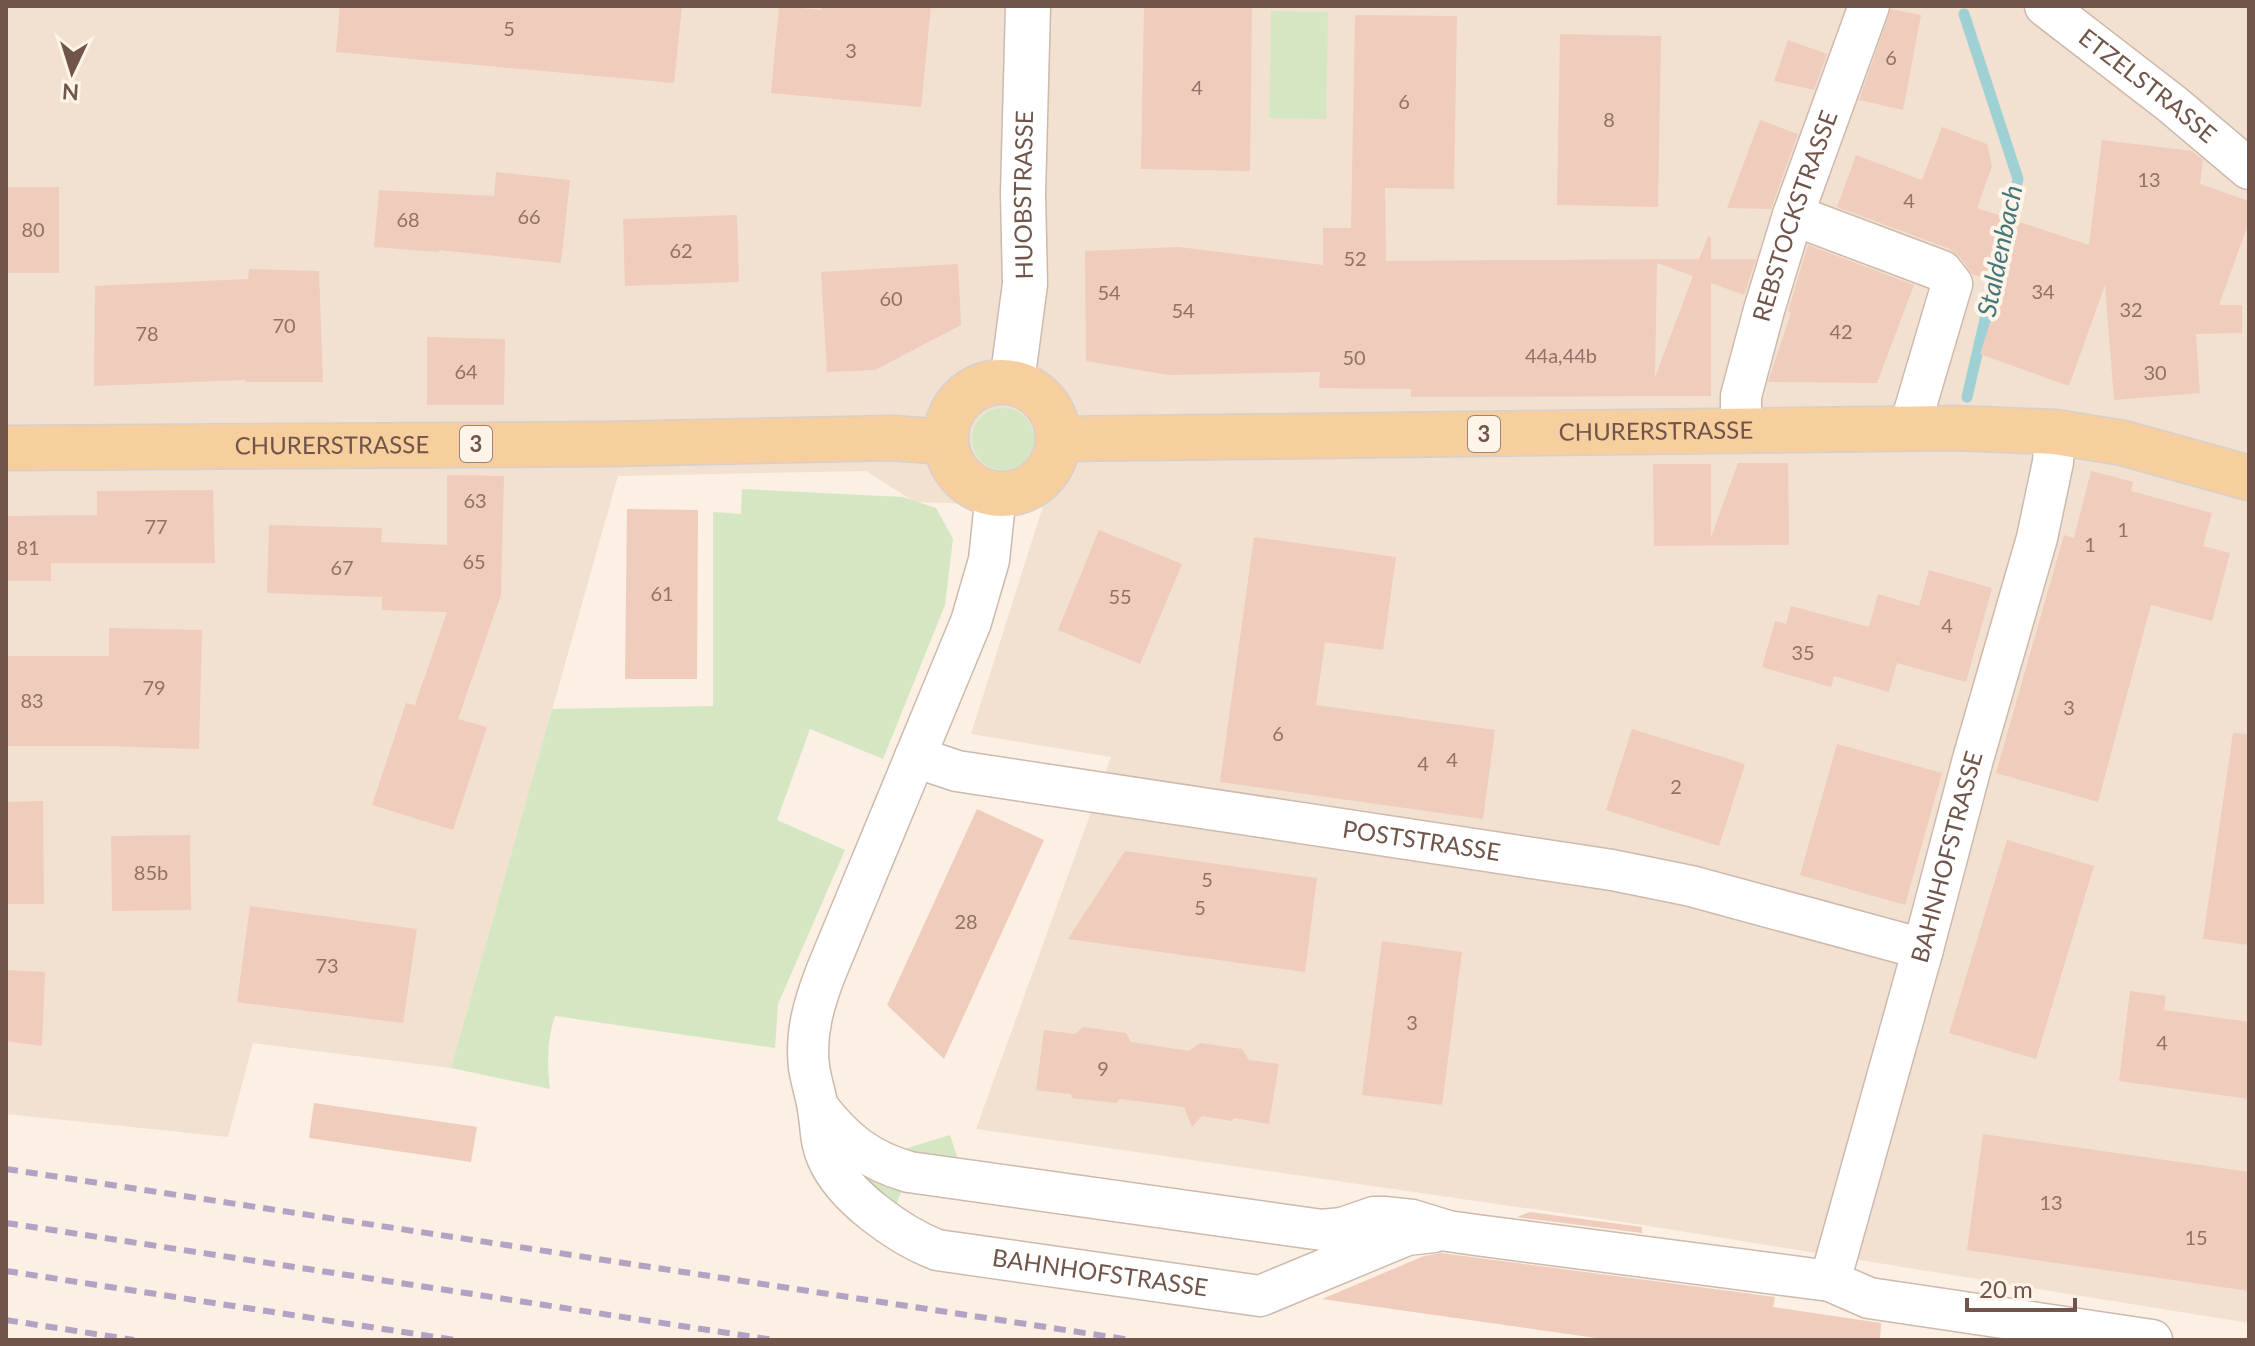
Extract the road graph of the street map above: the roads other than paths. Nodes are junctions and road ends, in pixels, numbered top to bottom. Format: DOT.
graph roads {
  1 [pos="1028,6"];
  2 [pos="1869,6"];
  3 [pos="2045,6"];
  4 [pos="2249,169"];
  5 [pos="1793,215"];
  6 [pos="1012,382"];
  7 [pos="1909,429"];
  8 [pos="1741,430"];
  9 [pos="2055,432"];
  10 [pos="1058,439"];
  11 [pos="945,442"];
  12 [pos="6,448"];
  13 [pos="2249,478"];
  14 [pos="996,493"];
  15 [pos="915,757"];
  16 [pos="1923,949"];
  17 [pos="818,1107"];
  18 [pos="1448,1231"];
  19 [pos="1830,1281"];
  20 [pos="2152,1340"];
  1 -- 6 [label="street, HUOBSTRASSE"];
  2 -- 5 [label="street, REBSTOCKSTRASSE"];
  3 -- 4 [label="street, ETZELSTRASSE"];
  5 -- 7 [label="street"];
  5 -- 8 [label="street, REBSTOCKSTRASSE"];
  6 -- 10 [label="main road"];
  6 -- 11 [label="main road"];
  7 -- 8 [label="main road, CHURERSTRASSE / 3"];
  7 -- 9 [label="main road, CHURERSTRASSE / 3"];
  8 -- 10 [label="main road, CHURERSTRASSE / 3"];
  9 -- 13 [label="main road, CHURERSTRASSE / 3"];
  9 -- 16 [label="street, BAHNHOFSTRASSE"];
  10 -- 14 [label="main road"];
  11 -- 12 [label="main road, CHURERSTRASSE / 3"];
  11 -- 14 [label="main road"];
  14 -- 15 [label="street, BAHNHOFSTRASSE"];
  15 -- 16 [label="street, POSTSTRASSE"];
  15 -- 17 [label="street, BAHNHOFSTRASSE"];
  16 -- 19 [label="street, BAHNHOFSTRASSE"];
  17 -- 18 [label="street, BAHNHOFSTRASSE"];
  17 -- 18 [label="street, BAHNHOFSTRASSE"];
  18 -- 19 [label="street, BAHNHOFSTRASSE"];
  19 -- 20 [label="street, BAHNHOFSTRASSE"];
}
